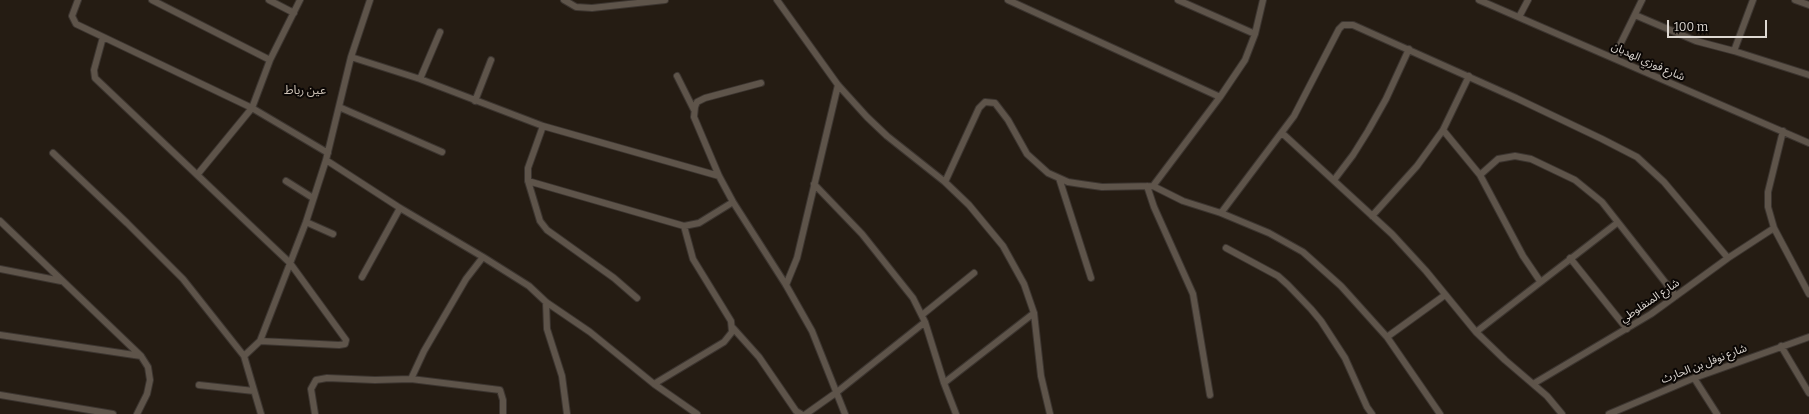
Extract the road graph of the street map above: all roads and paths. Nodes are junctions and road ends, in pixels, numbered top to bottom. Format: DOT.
graph roads {
  1 [pos="78,0"];
  2 [pos="152,0"];
  3 [pos="270,0"];
  4 [pos="300,0"];
  5 [pos="370,0"];
  6 [pos="564,0"];
  7 [pos="665,0"];
  8 [pos="777,0"];
  9 [pos="1008,0"];
  10 [pos="1178,0"];
  11 [pos="1263,0"];
  12 [pos="1478,0"];
  13 [pos="1528,0"];
  14 [pos="1642,0"];
  15 [pos="1753,0"];
  16 [pos="1795,0"];
  17 [pos="1809,5"];
  18 [pos="294,13"];
  19 [pos="1635,15"];
  20 [pos="1519,17"];
  21 [pos="440,32"];
  22 [pos="1255,34"];
  23 [pos="103,37"];
  24 [pos="1409,49"];
  25 [pos="1734,51"];
  26 [pos="352,57"];
  27 [pos="1614,57"];
  28 [pos="270,60"];
  29 [pos="491,60"];
  30 [pos="1809,75"];
  31 [pos="677,76"];
  32 [pos="1469,76"];
  33 [pos="420,79"];
  34 [pos="761,83"];
  35 [pos="838,85"];
  36 [pos="1220,97"];
  37 [pos="475,101"];
  38 [pos="339,107"];
  39 [pos="252,108"];
  40 [pos="694,110"];
  41 [pos="543,126"];
  42 [pos="1443,130"];
  43 [pos="1783,131"];
  44 [pos="1282,133"];
  45 [pos="1809,143"];
  46 [pos="442,152"];
  47 [pos="53,153"];
  48 [pos="328,153"];
  49 [pos="326,160"];
  50 [pos="197,175"];
  51 [pos="1480,175"];
  52 [pos="719,176"];
  53 [pos="1059,178"];
  54 [pos="1334,180"];
  55 [pos="286,181"];
  56 [pos="528,182"];
  57 [pos="945,182"];
  58 [pos="814,184"];
  59 [pos="1150,186"];
  60 [pos="313,198"];
  61 [pos="733,202"];
  62 [pos="400,208"];
  63 [pos="1221,213"];
  64 [pos="1372,216"];
  65 [pos="0,220"];
  66 [pos="306,222"];
  67 [pos="1617,223"];
  68 [pos="684,226"];
  69 [pos="1774,228"];
  70 [pos="333,234"];
  71 [pos="1226,248"];
  72 [pos="483,257"];
  73 [pos="1570,258"];
  74 [pos="1728,258"];
  75 [pos="290,262"];
  76 [pos="0,269"];
  77 [pos="974,273"];
  78 [pos="362,277"];
  79 [pos="1091,278"];
  80 [pos="62,281"];
  81 [pos="1540,281"];
  82 [pos="786,285"];
  83 [pos="1809,294"];
  84 [pos="1445,295"];
  85 [pos="1676,296"];
  86 [pos="637,298"];
  87 [pos="546,302"];
  88 [pos="1034,313"];
  89 [pos="922,315"];
  90 [pos="925,322"];
  91 [pos="733,328"];
  92 [pos="1627,329"];
  93 [pos="1476,332"];
  94 [pos="0,335"];
  95 [pos="1387,337"];
  96 [pos="1809,337"];
  97 [pos="260,341"];
  98 [pos="1781,346"];
  99 [pos="141,356"];
  100 [pos="244,356"];
  101 [pos="1694,378"];
  102 [pos="411,379"];
  103 [pos="944,383"];
  104 [pos="654,384"];
  105 [pos="1533,384"];
  106 [pos="199,385"];
  107 [pos="254,391"];
  108 [pos="837,392"];
  109 [pos="1809,393"];
  110 [pos="0,395"];
  111 [pos="1210,395"];
  112 [pos="113,414"];
  113 [pos="137,414"];
  114 [pos="260,414"];
  115 [pos="315,414"];
  116 [pos="503,414"];
  117 [pos="567,414"];
  118 [pos="697,414"];
  119 [pos="801,414"];
  120 [pos="806,414"];
  121 [pos="845,414"];
  122 [pos="956,414"];
  123 [pos="1050,414"];
  124 [pos="1372,414"];
  125 [pos="1440,414"];
  126 [pos="1562,414"];
  127 [pos="1609,414"];
  128 [pos="1717,414"];
  1 -- 23 [label="street"];
  2 -- 28 [label="street"];
  3 -- 18 [label="street"];
  4 -- 18 [label="street"];
  5 -- 26 [label="street"];
  6 -- 7 [label="street"];
  8 -- 35 [label="street"];
  9 -- 36 [label="street"];
  10 -- 22 [label="street"];
  11 -- 22 [label="street"];
  12 -- 20 [label="street, شارع فوزي الهدبان"];
  13 -- 20 [label="street"];
  14 -- 19 [label="street"];
  15 -- 25 [label="street"];
  16 -- 17 [label="street"];
  18 -- 28 [label="street"];
  19 -- 25 [label="street"];
  19 -- 27 [label="street"];
  20 -- 27 [label="street, شارع فوزي الهدبان"];
  21 -- 33 [label="street"];
  22 -- 36 [label="street"];
  23 -- 39 [label="street"];
  23 -- 50 [label="street"];
  24 -- 32 [label="street"];
  24 -- 44 [label="street"];
  24 -- 54 [label="street"];
  25 -- 30 [label="street"];
  26 -- 33 [label="street"];
  26 -- 38 [label="street"];
  27 -- 43 [label="street, شارع فوزي الهدبان"];
  28 -- 39 [label="street"];
  29 -- 37 [label="street"];
  31 -- 40 [label="street"];
  32 -- 42 [label="street"];
  32 -- 74 [label="street"];
  33 -- 37 [label="street"];
  34 -- 40 [label="street"];
  35 -- 57 [label="street"];
  35 -- 58 [label="street"];
  36 -- 59 [label="street"];
  37 -- 41 [label="street"];
  38 -- 46 [label="street"];
  38 -- 48 [label="street"];
  39 -- 48 [label="street"];
  39 -- 50 [label="street"];
  40 -- 52 [label="street"];
  41 -- 52 [label="street"];
  41 -- 56 [label="street"];
  42 -- 51 [label="street"];
  42 -- 64 [label="street"];
  43 -- 45 [label="street, شارع فوزي الهدبان"];
  43 -- 69 [label="street"];
  44 -- 54 [label="street"];
  44 -- 63 [label="street"];
  47 -- 100 [label="street"];
  48 -- 49 [label="street"];
  49 -- 60 [label="street"];
  49 -- 62 [label="street"];
  50 -- 75 [label="street"];
  51 -- 67 [label="street"];
  51 -- 81 [label="street"];
  52 -- 61 [label="street"];
  53 -- 57 [label="street"];
  53 -- 59 [label="street"];
  53 -- 79 [label="street"];
  54 -- 64 [label="street"];
  55 -- 60 [label="street"];
  56 -- 68 [label="street"];
  56 -- 86 [label="street"];
  57 -- 88 [label="street"];
  58 -- 82 [label="street"];
  58 -- 89 [label="street"];
  59 -- 63 [label="street"];
  59 -- 111 [label="street"];
  60 -- 66 [label="street"];
  61 -- 68 [label="street"];
  61 -- 82 [label="street"];
  62 -- 72 [label="street"];
  62 -- 78 [label="street"];
  63 -- 95 [label="street"];
  64 -- 84 [label="street"];
  65 -- 80 [label="street"];
  66 -- 70 [label="street"];
  66 -- 75 [label="street"];
  67 -- 73 [label="street"];
  67 -- 85 [label="street"];
  68 -- 91 [label="street"];
  69 -- 74 [label="street, شارع المنفلوطي"];
  69 -- 83 [label="street"];
  71 -- 124 [label="street"];
  72 -- 87 [label="street"];
  72 -- 102 [label="street"];
  73 -- 81 [label="street"];
  73 -- 92 [label="street"];
  74 -- 85 [label="street, شارع المنفلوطي"];
  75 -- 97 [label="street"];
  75 -- 97 [label="street"];
  76 -- 80 [label="street"];
  77 -- 89 [label="street"];
  80 -- 99 [label="street"];
  81 -- 93 [label="street"];
  82 -- 108 [label="street"];
  84 -- 93 [label="street"];
  84 -- 95 [label="street"];
  85 -- 92 [label="street, شارع المنفلوطي"];
  87 -- 104 [label="street"];
  87 -- 117 [label="street"];
  88 -- 103 [label="street"];
  88 -- 123 [label="street"];
  89 -- 90 [label="street"];
  90 -- 103 [label="street"];
  90 -- 108 [label="street"];
  91 -- 104 [label="street"];
  91 -- 119 [label="street"];
  92 -- 105 [label="street, شارع المنفلوطي"];
  93 -- 105 [label="street"];
  94 -- 99 [label="street"];
  95 -- 125 [label="street"];
  96 -- 98 [label="street, شارع نوفل بن الحارث"];
  97 -- 100 [label="street"];
  98 -- 101 [label="street, شارع نوفل بن الحارث"];
  98 -- 109 [label="street"];
  99 -- 113 [label="street"];
  100 -- 107 [label="street"];
  101 -- 127 [label="street, شارع نوفل بن الحارث"];
  101 -- 128 [label="street"];
  102 -- 115 [label="street"];
  102 -- 116 [label="street"];
  103 -- 122 [label="street"];
  104 -- 118 [label="street"];
  105 -- 126 [label="street"];
  106 -- 107 [label="street"];
  107 -- 114 [label="street"];
  108 -- 120 [label="street"];
  108 -- 121 [label="street"];
  110 -- 112 [label="street"];
}
